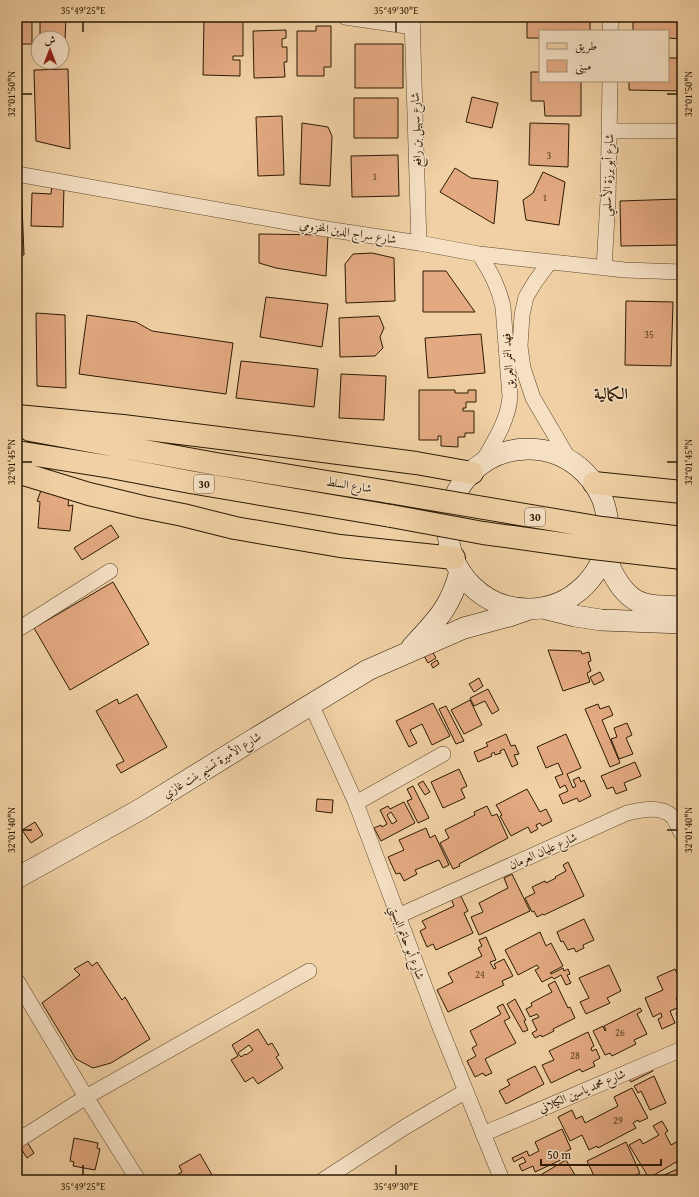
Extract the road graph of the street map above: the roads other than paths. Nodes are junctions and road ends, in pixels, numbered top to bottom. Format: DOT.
graph roads {
  1 [pos="345,17"];
  2 [pos="611,17"];
  3 [pos="412,22"];
  4 [pos="610,30"];
  5 [pos="610,82"];
  6 [pos="609,130"];
  7 [pos="682,132"];
  8 [pos="17,174"];
  9 [pos="419,243"];
  10 [pos="478,254"];
  11 [pos="549,262"];
  12 [pos="604,268"];
  13 [pos="682,272"];
  14 [pos="513,346"];
  15 [pos="17,416"];
  16 [pos="17,427"];
  17 [pos="17,452"];
  18 [pos="570,461"];
  19 [pos="476,469"];
  20 [pos="17,472"];
  21 [pos="594,483"];
  22 [pos="682,492"];
  23 [pos="682,538"];
  24 [pos="605,554"];
  25 [pos="682,558"];
  26 [pos="457,564"];
  27 [pos="110,571"];
  28 [pos="682,607"];
  29 [pos="536,609"];
  30 [pos="682,623"];
  31 [pos="17,630"];
  32 [pos="406,654"];
  33 [pos="311,704"];
  34 [pos="443,754"];
  35 [pos="356,803"];
  36 [pos="682,834"];
  37 [pos="17,878"];
  38 [pos="398,916"];
  39 [pos="309,971"];
  40 [pos="17,981"];
  41 [pos="682,1049"];
  42 [pos="466,1091"];
  43 [pos="86,1097"];
  44 [pos="483,1134"];
  45 [pos="17,1141"];
  46 [pos="138,1180"];
  47 [pos="323,1180"];
  48 [pos="502,1180"];
  1 -- 3 [label="street"];
  2 -- 4 [label="street"];
  3 -- 9 [label="street, شارع سهيل بن رافع"];
  5 -- 6 [label="street, شارع أبو برزة الأسلمي"];
  6 -- 7 [label="street"];
  6 -- 12 [label="street, شارع أبو برزة الأسلمي"];
  8 -- 9 [label="street, شارع سراج الدين المخزومي"];
  9 -- 10 [label="street, شارع سراج الدين المخزومي"];
  10 -- 11 [label="street, شارع سراج الدين المخزومي"];
  10 -- 14 [label="street, فهد النمر العريق"];
  11 -- 12 [label="street, شارع سراج الدين المخزومي"];
  11 -- 14 [label="street, فهد النمر العريق"];
  12 -- 13 [label="street, شارع سراج الدين المخزومي"];
  14 -- 18 [label="street, فهد النمر العريق"];
  14 -- 19 [label="street, فهد النمر العريق"];
  15 -- 19 [label="main road"];
  16 -- 23 [label="main road, شارع السلط / 30, bridge"];
  17 -- 25 [label="main road, شارع السلط / 30, bridge"];
  18 -- 19 [label="main road"];
  18 -- 21 [label="main road"];
  19 -- 26 [label="main road"];
  20 -- 26 [label="main road"];
  21 -- 22 [label="main road"];
  21 -- 24 [label="main road"];
  24 -- 28 [label="main road"];
  24 -- 29 [label="main road, شارع الأميرة تسنيم بنت غازي"];
  26 -- 29 [label="main road"];
  26 -- 32 [label="main road, شارع الأميرة تسنيم بنت غازي"];
  27 -- 31 [label="street"];
  29 -- 30 [label="main road"];
  29 -- 32 [label="main road, شارع الأميرة تسنيم بنت غازي"];
  32 -- 33 [label="main road, شارع الأميرة تسنيم بنت غازي"];
  33 -- 35 [label="street, شارع أبو حاتم البستي"];
  33 -- 37 [label="main road, شارع الأميرة تسنيم بنت غازي"];
  34 -- 35 [label="street"];
  35 -- 38 [label="street, شارع أبو حاتم البستي"];
  36 -- 38 [label="street, شارع عليان العرمان"];
  38 -- 42 [label="street, شارع أبو حاتم البستي"];
  39 -- 43 [label="street"];
  40 -- 43 [label="street"];
  41 -- 44 [label="street, شارع محمد ياسين الكيلاني"];
  42 -- 44 [label="street, شارع أبو حاتم البستي"];
  42 -- 47 [label="street"];
  43 -- 45 [label="street"];
  43 -- 46 [label="street"];
  44 -- 48 [label="street, شارع أبو حاتم البستي"];
}
